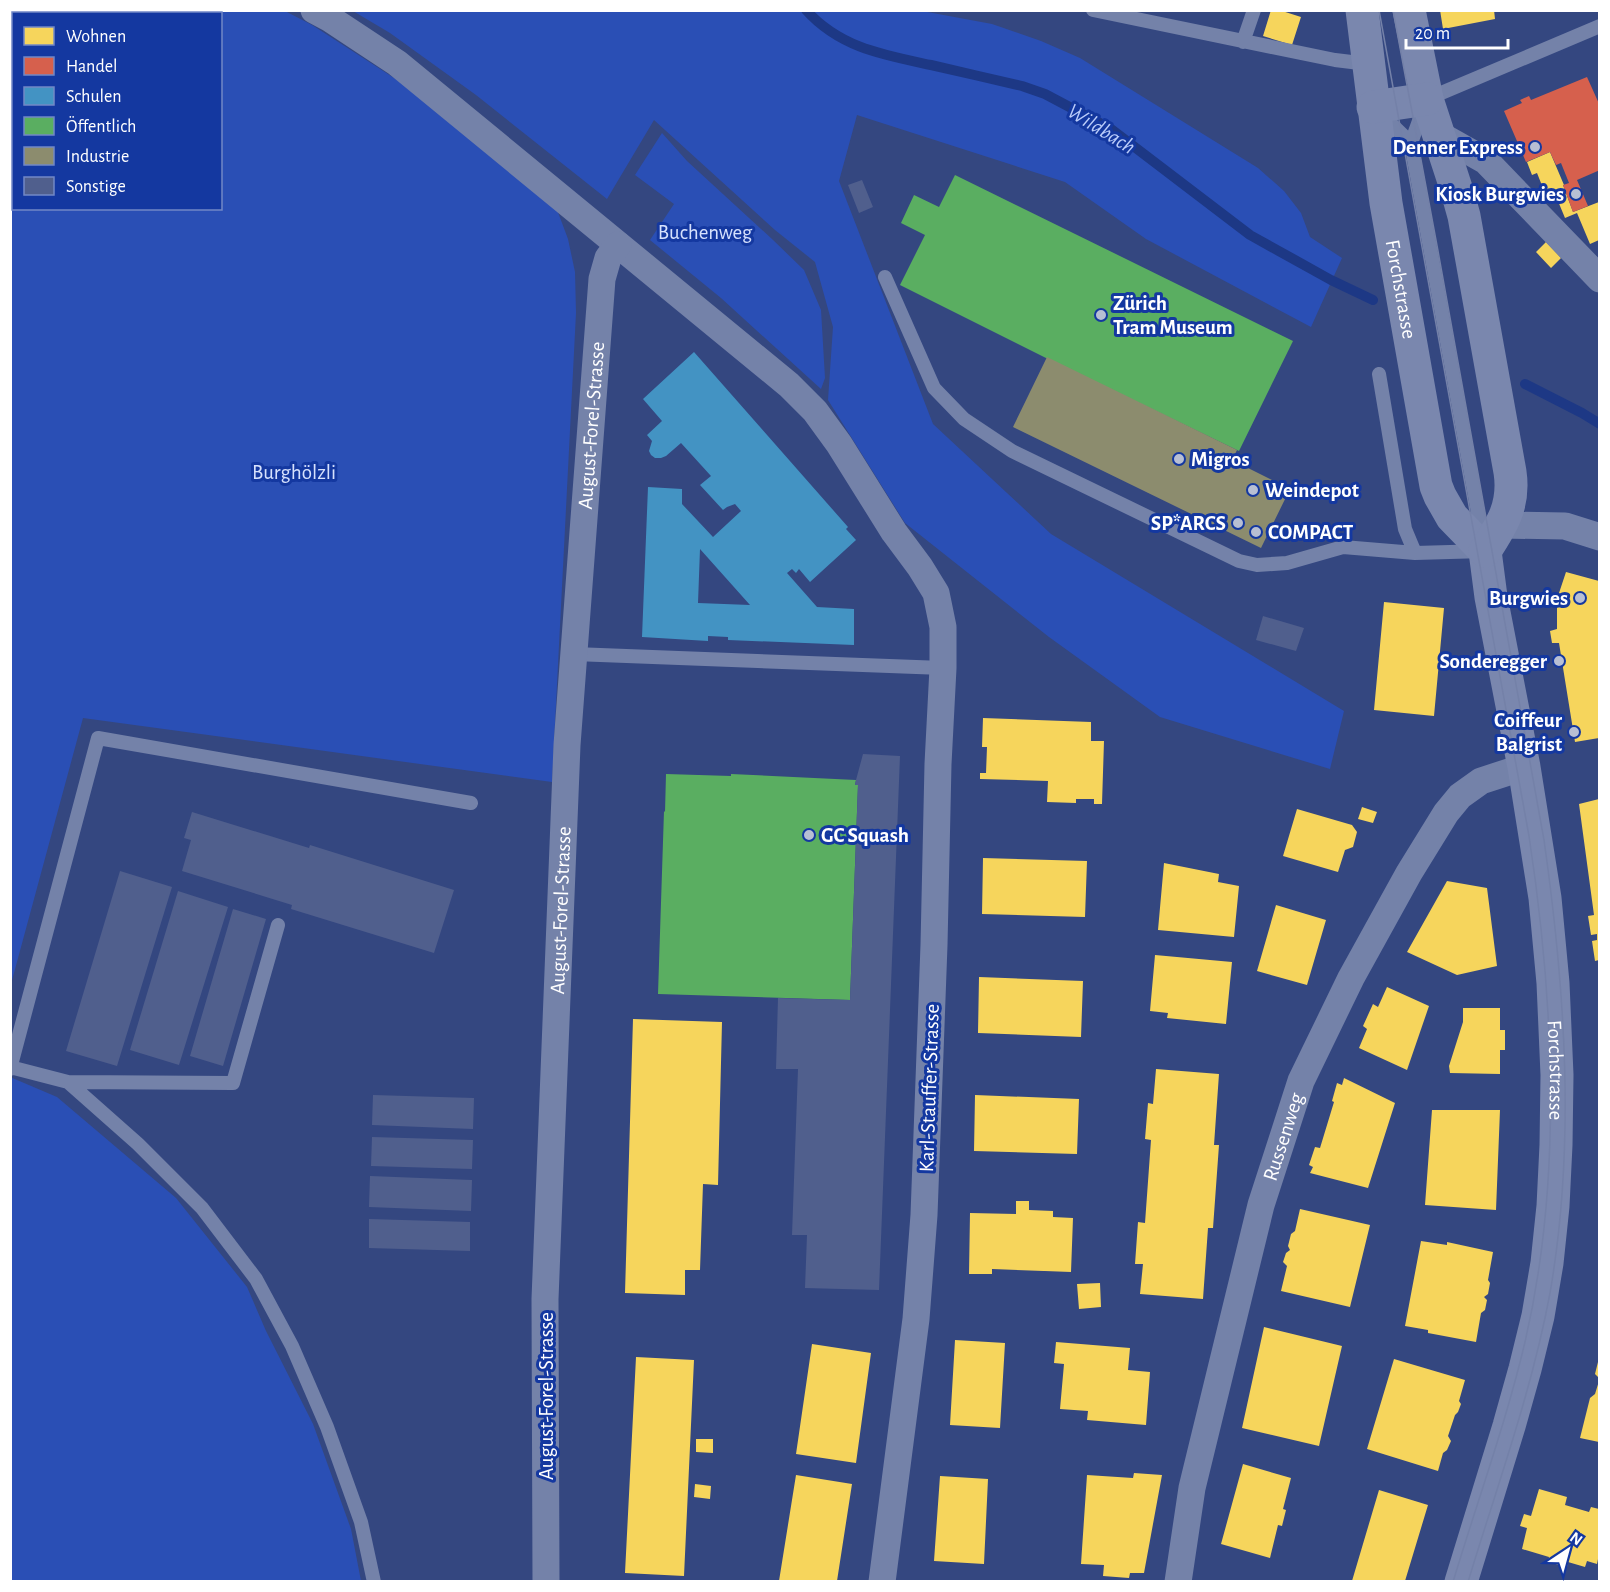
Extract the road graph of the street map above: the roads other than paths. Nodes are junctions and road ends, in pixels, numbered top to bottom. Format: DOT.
graph roads {
  1 [pos="314,10"];
  2 [pos="1092,10"];
  3 [pos="1254,10"];
  4 [pos="1408,10"];
  5 [pos="1361,11"];
  6 [pos="1599,26"];
  7 [pos="1243,42"];
  8 [pos="1368,64"];
  9 [pos="1427,99"];
  10 [pos="1373,107"];
  11 [pos="1424,139"];
  12 [pos="618,245"];
  13 [pos="885,277"];
  14 [pos="1599,279"];
  15 [pos="1379,374"];
  16 [pos="1599,537"];
  17 [pos="1493,538"];
  18 [pos="1415,553"];
  19 [pos="574,654"];
  20 [pos="943,668"];
  21 [pos="1524,767"];
  22 [pos="471,803"];
  23 [pos="278,925"];
  24 [pos="11,1068"];
  25 [pos="68,1082"];
  26 [pos="374,1581"];
  27 [pos="546,1581"];
  28 [pos="882,1581"];
  29 [pos="1178,1581"];
  30 [pos="1461,1581"];
  1 -- 12 [label="street"];
  2 -- 7 [label="lane"];
  3 -- 7 [label="lane"];
  4 -- 9 [label="main road, Forchstrasse"];
  5 -- 8 [label="main road, Forchstrasse"];
  6 -- 9 [label="lane"];
  7 -- 8 [label="lane"];
  8 -- 10 [label="main road, Forchstrasse"];
  9 -- 10 [label="main road"];
  9 -- 11 [label="main road, Forchstrasse"];
  10 -- 11 [label="lane"];
  10 -- 17 [label="main road, Forchstrasse"];
  11 -- 14 [label="street"];
  11 -- 17 [label="main road, Forchstrasse"];
  12 -- 19 [label="street, August-Forel-Strasse"];
  12 -- 20 [label="street, Karl-Stauffer-Strasse"];
  13 -- 18 [label="lane"];
  15 -- 18 [label="lane"];
  16 -- 17 [label="street"];
  17 -- 18 [label="lane"];
  17 -- 21 [label="main road, Forchstrasse"];
  19 -- 20 [label="lane"];
  19 -- 27 [label="street, August-Forel-Strasse"];
  20 -- 28 [label="street, Karl-Stauffer-Strasse"];
  21 -- 29 [label="street, Russenweg"];
  21 -- 30 [label="main road, Forchstrasse"];
  22 -- 24 [label="lane"];
  23 -- 25 [label="lane"];
  24 -- 25 [label="lane"];
  25 -- 26 [label="lane"];
}
